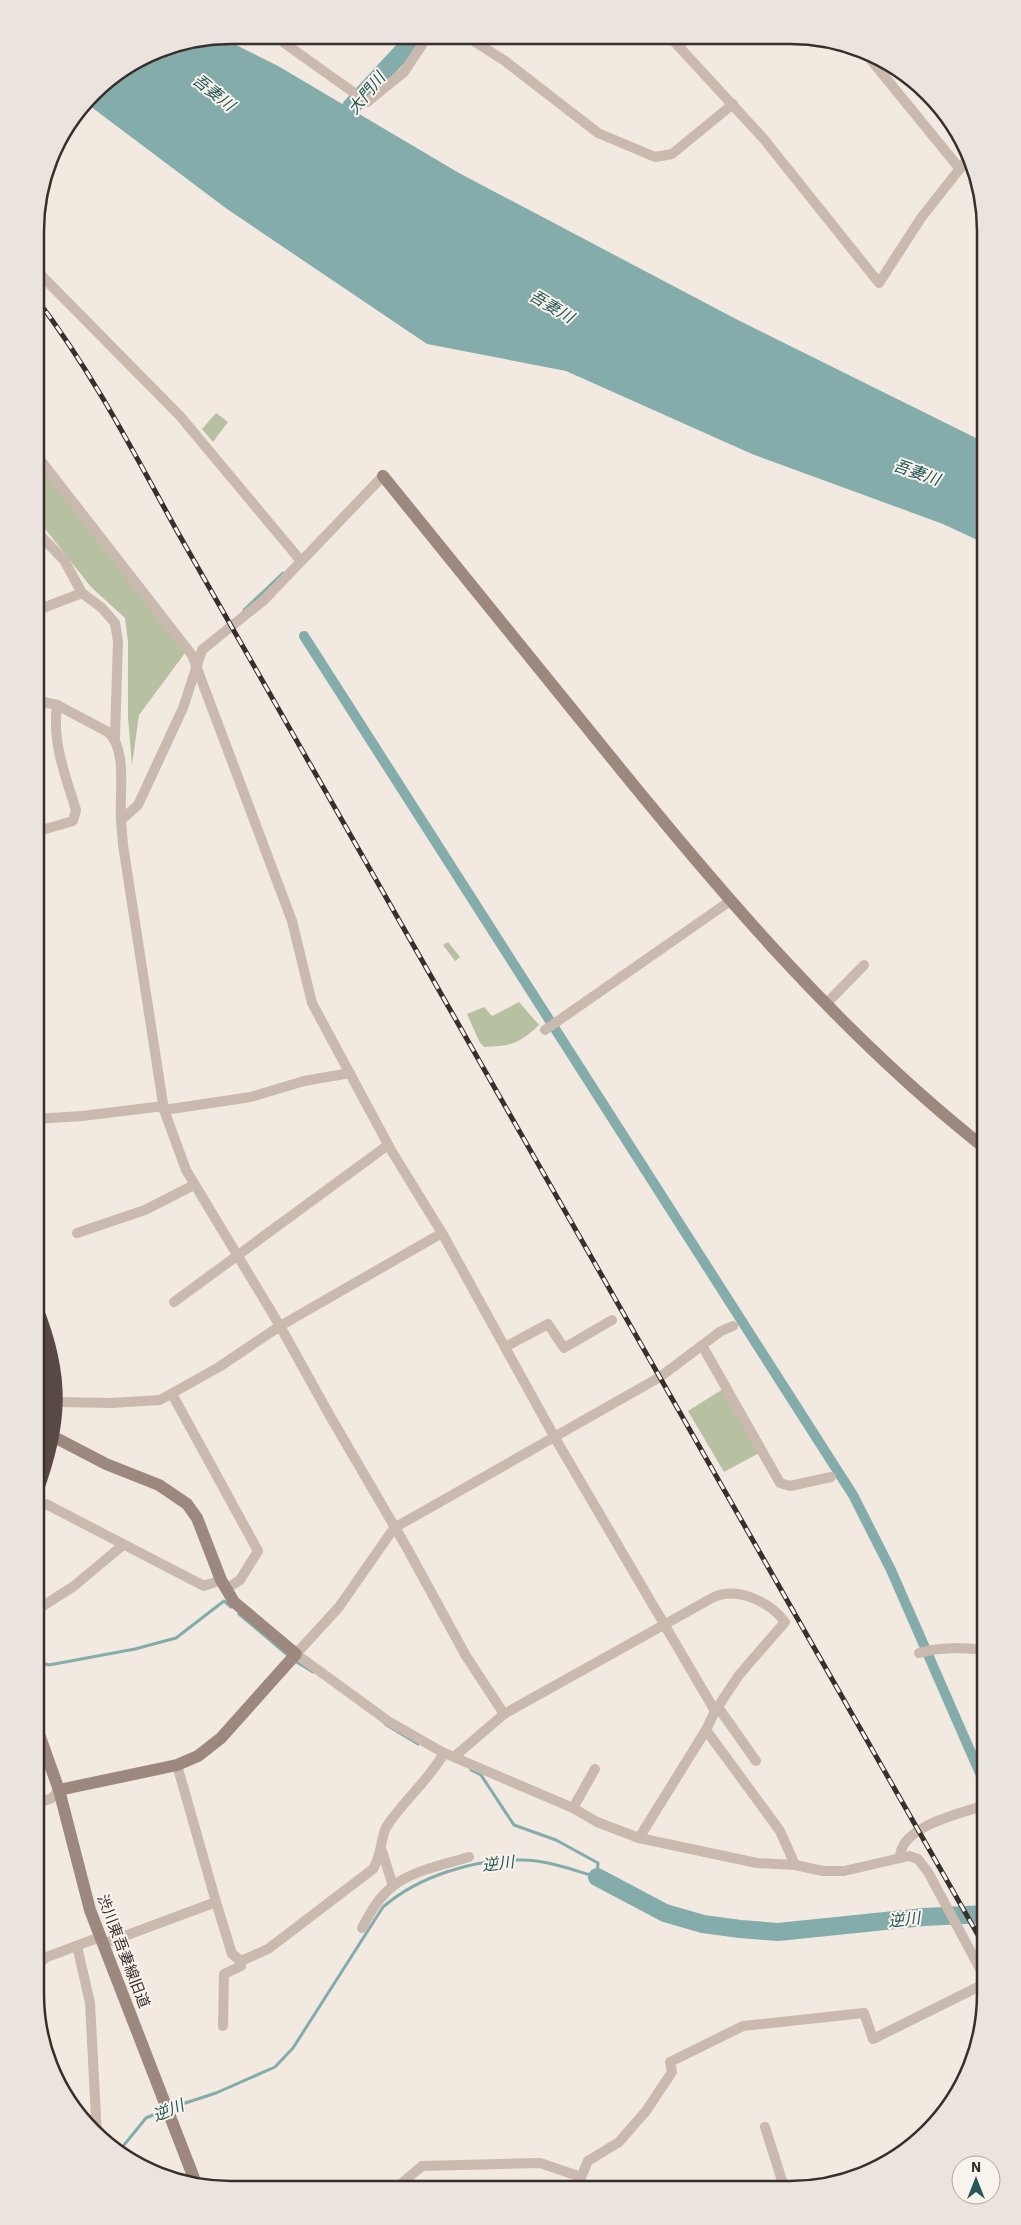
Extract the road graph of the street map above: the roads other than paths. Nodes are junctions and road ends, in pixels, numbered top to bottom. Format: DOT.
graph roads {
  1 [pos="286,44"];
  2 [pos="423,44"];
  3 [pos="479,44"];
  4 [pos="677,44"];
  5 [pos="874,64"];
  6 [pos="733,104"];
  7 [pos="964,163"];
  8 [pos="960,169"];
  9 [pos="44,279"];
  10 [pos="44,464"];
  11 [pos="383,476"];
  12 [pos="44,539"];
  13 [pos="301,561"];
  14 [pos="82,593"];
  15 [pos="44,608"];
  16 [pos="196,664"];
  17 [pos="44,702"];
  18 [pos="57,705"];
  19 [pos="114,737"];
  20 [pos="121,820"];
  21 [pos="44,829"];
  22 [pos="730,901"];
  23 [pos="864,966"];
  24 [pos="826,1004"];
  25 [pos="546,1030"];
  26 [pos="350,1073"];
  27 [pos="164,1108"];
  28 [pos="44,1118"];
  29 [pos="977,1142"];
  30 [pos="388,1145"];
  31 [pos="194,1185"];
  32 [pos="442,1233"];
  33 [pos="77,1234"];
  34 [pos="238,1254"];
  35 [pos="174,1302"];
  36 [pos="559,1319"];
  37 [pos="612,1320"];
  38 [pos="548,1324"];
  39 [pos="280,1326"];
  40 [pos="733,1326"];
  41 [pos="44,1330"];
  42 [pos="703,1346"];
  43 [pos="505,1347"];
  44 [pos="172,1394"];
  45 [pos="61,1402"];
  46 [pos="555,1438"];
  47 [pos="58,1439"];
  48 [pos="44,1462"];
  49 [pos="831,1477"];
  50 [pos="46,1504"];
  51 [pos="394,1528"];
  52 [pos="123,1545"];
  53 [pos="223,1585"];
  54 [pos="44,1605"];
  55 [pos="663,1624"];
  56 [pos="977,1649"];
  57 [pos="924,1652"];
  58 [pos="293,1657"];
  59 [pos="716,1709"];
  60 [pos="504,1714"];
  61 [pos="706,1730"];
  62 [pos="44,1748"];
  63 [pos="442,1756"];
  64 [pos="454,1758"];
  65 [pos="756,1761"];
  66 [pos="177,1765"];
  67 [pos="595,1769"];
  68 [pos="59,1790"];
  69 [pos="44,1801"];
  70 [pos="573,1808"];
  71 [pos="977,1809"];
  72 [pos="638,1838"];
  73 [pos="382,1850"];
  74 [pos="469,1857"];
  75 [pos="900,1858"];
  76 [pos="795,1865"];
  77 [pos="393,1886"];
  78 [pos="216,1902"];
  79 [pos="362,1928"];
  80 [pos="101,1941"];
  81 [pos="77,1946"];
  82 [pos="44,1960"];
  83 [pos="241,1961"];
  84 [pos="977,1966"];
  85 [pos="977,1987"];
  86 [pos="223,2026"];
  87 [pos="96,2125"];
  88 [pos="765,2127"];
  89 [pos="194,2178"];
  90 [pos="404,2181"];
  91 [pos="574,2181"];
  92 [pos="579,2181"];
  93 [pos="782,2181"];
  1 -- 2 [label="street"];
  3 -- 6 [label="street"];
  4 -- 6 [label="street"];
  5 -- 8 [label="street"];
  6 -- 8 [label="street"];
  7 -- 8 [label="street"];
  9 -- 13 [label="street"];
  10 -- 16 [label="street"];
  11 -- 13 [label="street"];
  11 -- 22 [label="street"];
  12 -- 14 [label="street"];
  13 -- 16 [label="street"];
  14 -- 15 [label="street"];
  14 -- 19 [label="street"];
  16 -- 20 [label="street"];
  16 -- 26 [label="street"];
  17 -- 18 [label="street"];
  18 -- 19 [label="street"];
  18 -- 21 [label="street"];
  19 -- 20 [label="street"];
  20 -- 27 [label="street"];
  22 -- 24 [label="street"];
  22 -- 25 [label="street"];
  23 -- 24 [label="street"];
  24 -- 29 [label="street"];
  26 -- 27 [label="street"];
  26 -- 30 [label="street"];
  27 -- 28 [label="street"];
  27 -- 31 [label="street"];
  30 -- 32 [label="street"];
  30 -- 34 [label="street"];
  31 -- 33 [label="street"];
  31 -- 34 [label="street"];
  32 -- 39 [label="street"];
  32 -- 43 [label="street"];
  34 -- 35 [label="street"];
  34 -- 39 [label="street"];
  36 -- 38 [label="street"];
  37 -- 38 [label="street"];
  38 -- 43 [label="street"];
  39 -- 44 [label="street"];
  39 -- 51 [label="street"];
  40 -- 42 [label="street"];
  41 -- 48 [label="highway"];
  42 -- 46 [label="street"];
  42 -- 49 [label="street"];
  43 -- 46 [label="street"];
  44 -- 45 [label="street"];
  44 -- 53 [label="street"];
  46 -- 51 [label="street"];
  46 -- 55 [label="street"];
  47 -- 53 [label="street"];
  50 -- 52 [label="street"];
  51 -- 58 [label="street"];
  51 -- 60 [label="street"];
  52 -- 53 [label="street"];
  52 -- 54 [label="street"];
  53 -- 58 [label="street"];
  55 -- 59 [label="street"];
  55 -- 59 [label="street"];
  55 -- 60 [label="street"];
  56 -- 57 [label="street"];
  58 -- 63 [label="street"];
  58 -- 66 [label="street"];
  59 -- 61 [label="street"];
  59 -- 65 [label="street"];
  60 -- 64 [label="street"];
  61 -- 72 [label="street"];
  61 -- 76 [label="street"];
  62 -- 68 [label="street, 渋川東吾妻線旧道"];
  63 -- 64 [label="street"];
  63 -- 73 [label="street"];
  64 -- 70 [label="street"];
  66 -- 68 [label="street"];
  66 -- 78 [label="street"];
  67 -- 70 [label="street"];
  68 -- 69 [label="street"];
  68 -- 80 [label="street, 渋川東吾妻線旧道"];
  70 -- 72 [label="street"];
  71 -- 75 [label="street"];
  72 -- 76 [label="street"];
  73 -- 77 [label="street"];
  73 -- 83 [label="street"];
  74 -- 77 [label="street"];
  75 -- 76 [label="street"];
  75 -- 84 [label="street"];
  77 -- 79 [label="street"];
  78 -- 80 [label="street"];
  78 -- 83 [label="street"];
  80 -- 81 [label="street"];
  80 -- 89 [label="street, 渋川東吾妻線旧道"];
  81 -- 82 [label="street"];
  81 -- 87 [label="street"];
  83 -- 86 [label="street"];
  85 -- 92 [label="street"];
  88 -- 93 [label="street"];
  90 -- 91 [label="street"];
}
